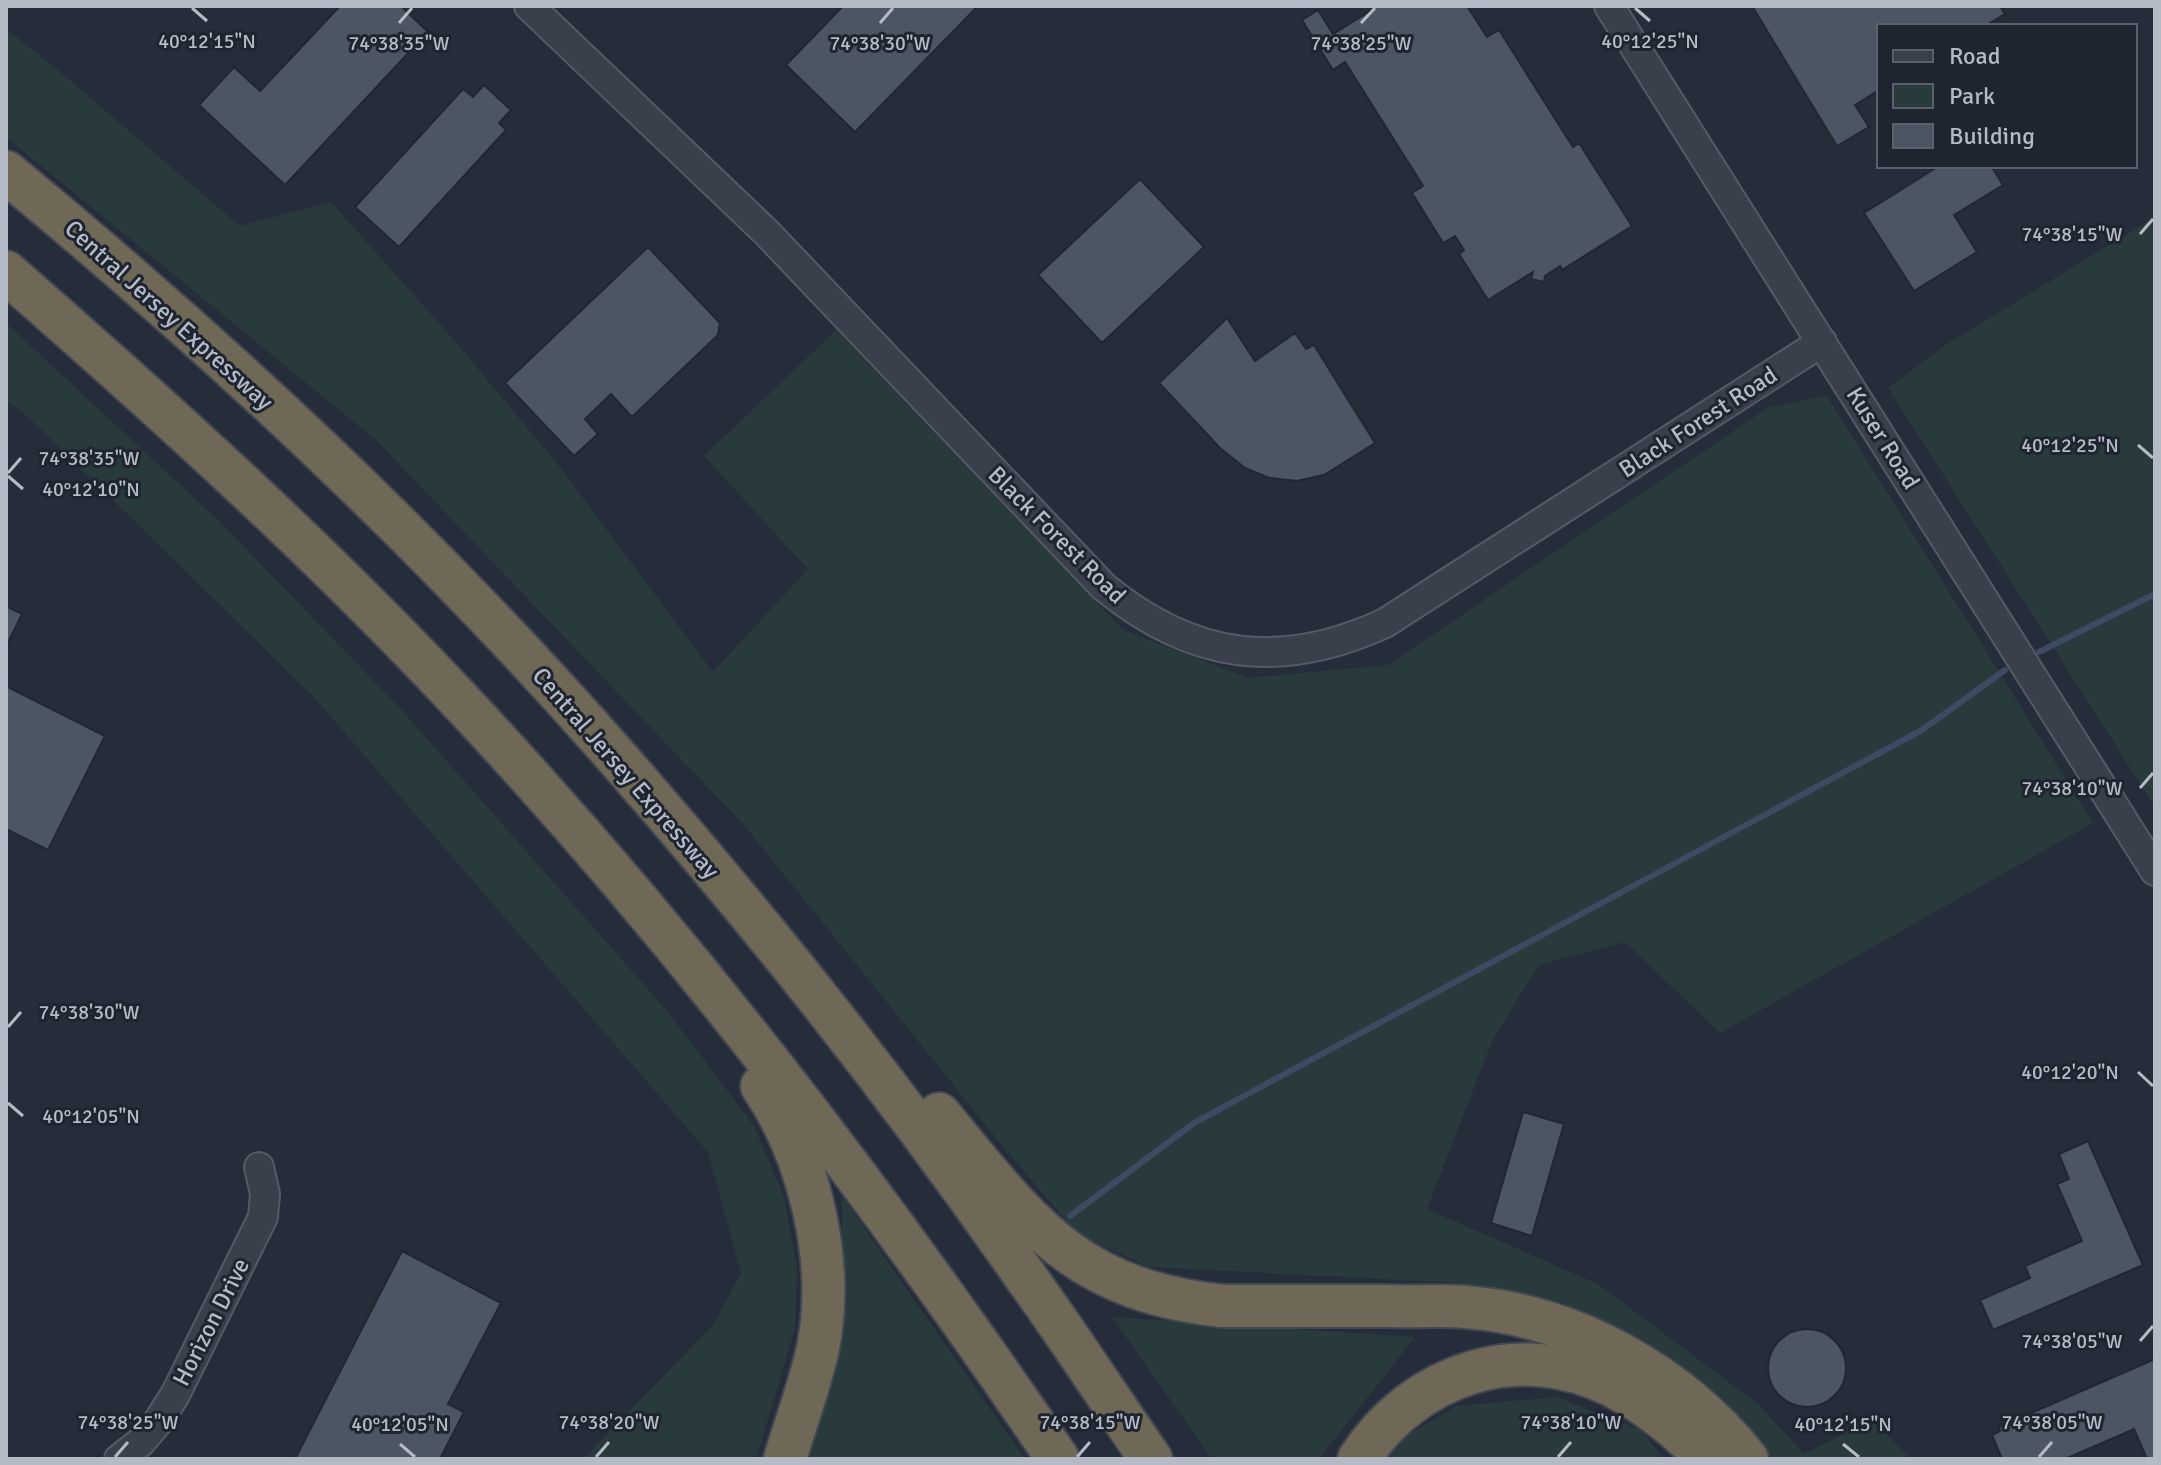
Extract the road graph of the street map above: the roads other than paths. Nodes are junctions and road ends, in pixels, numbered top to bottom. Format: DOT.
graph roads {
  1 [pos="529,6"];
  2 [pos="1609,6"];
  3 [pos="6,172"];
  4 [pos="6,272"];
  5 [pos="1822,342"];
  6 [pos="619,760"];
  7 [pos="557,808"];
  8 [pos="2155,871"];
  9 [pos="259,1167"];
  10 [pos="119,1459"];
  11 [pos="785,1459"];
  12 [pos="1058,1459"];
  13 [pos="1151,1459"];
  14 [pos="1359,1459"];
  15 [pos="1708,1459"];
  16 [pos="1747,1459"];
  1 -- 5 [label="street, Black Forest Road"];
  2 -- 5 [label="street, Kuser Road"];
  3 -- 6 [label="highway, Central Jersey Expressway"];
  4 -- 7 [label="highway"];
  5 -- 8 [label="street, Kuser Road"];
  6 -- 13 [label="highway, Central Jersey Expressway"];
  6 -- 16 [label="highway"];
  7 -- 11 [label="highway"];
  7 -- 12 [label="highway"];
  9 -- 10 [label="street, Horizon Drive"];
  14 -- 15 [label="highway"];
}
